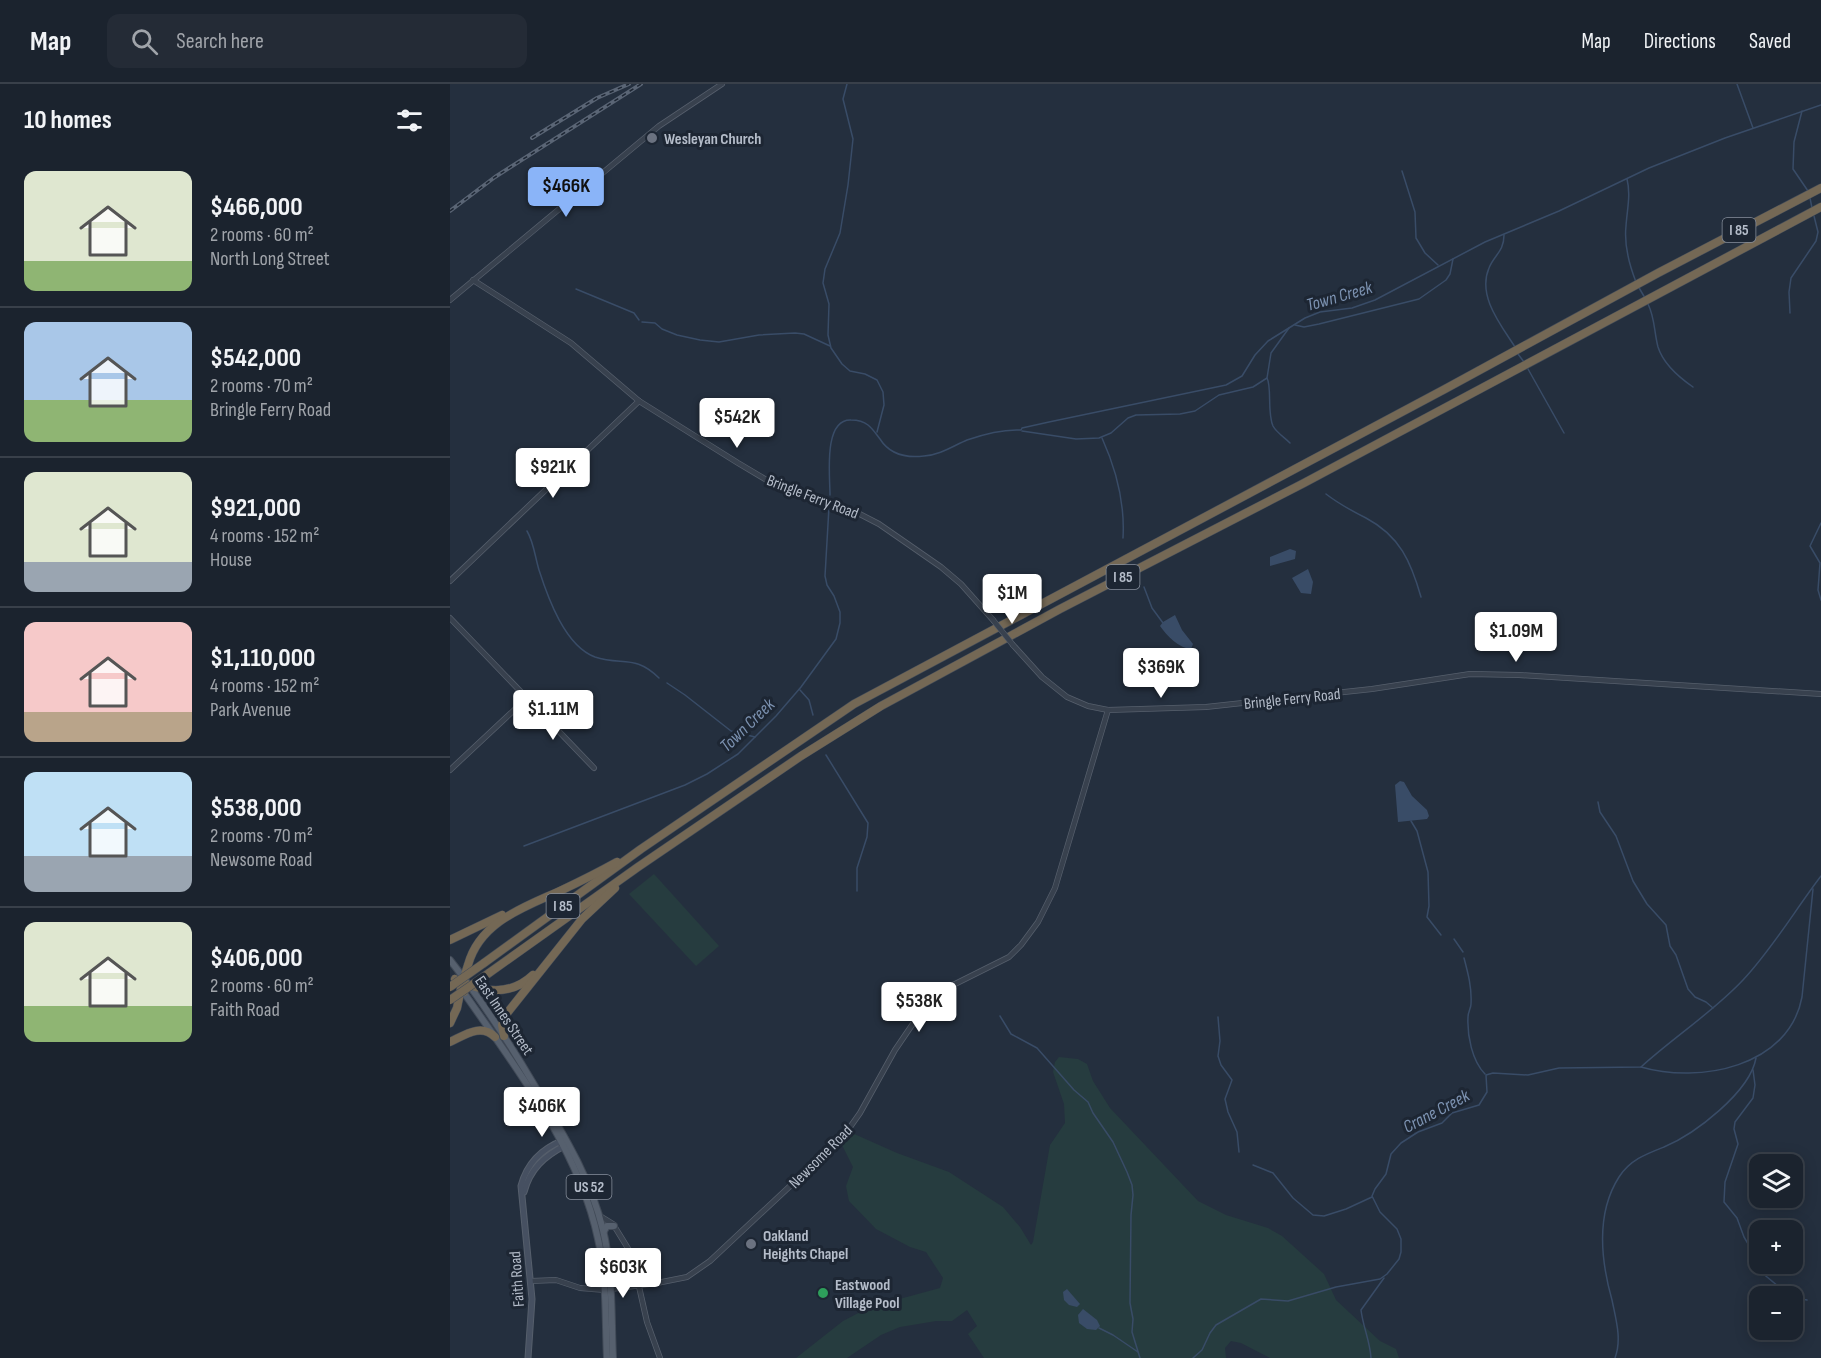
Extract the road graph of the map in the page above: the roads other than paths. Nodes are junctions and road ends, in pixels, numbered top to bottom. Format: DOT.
graph roads {
  1 [pos="722,84"];
  2 [pos="1821,188"];
  3 [pos="1821,207"];
  4 [pos="472,280"];
  5 [pos="450,300"];
  6 [pos="639,401"];
  7 [pos="450,581"];
  8 [pos="450,618"];
  9 [pos="1821,694"];
  10 [pos="527,698"];
  11 [pos="1108,710"];
  12 [pos="594,768"];
  13 [pos="450,770"];
  14 [pos="641,849"];
  15 [pos="638,867"];
  16 [pos="536,901"];
  17 [pos="450,940"];
  18 [pos="562,943"];
  19 [pos="450,960"];
  20 [pos="460,983"];
  21 [pos="450,1000"];
  22 [pos="450,1023"];
  23 [pos="500,1037"];
  24 [pos="450,1042"];
  25 [pos="563,1143"];
  26 [pos="598,1214"];
  27 [pos="614,1226"];
  28 [pos="604,1235"];
  29 [pos="531,1281"];
  30 [pos="639,1286"];
  31 [pos="607,1290"];
  32 [pos="528,1358"];
  33 [pos="607,1358"];
  34 [pos="613,1358"];
  35 [pos="660,1358"];
  1 -- 4 [label="street"];
  2 -- 14 [label="highway, I 85"];
  3 -- 15 [label="highway, I 85"];
  4 -- 5 [label="street"];
  4 -- 6 [label="street, Bringle Ferry Road"];
  6 -- 7 [label="street"];
  6 -- 11 [label="street, Bringle Ferry Road, bridge"];
  8 -- 10 [label="street"];
  9 -- 11 [label="street, Bringle Ferry Road"];
  10 -- 12 [label="street"];
  10 -- 13 [label="street"];
  11 -- 30 [label="street, Newsome Road"];
  14 -- 16 [label="highway"];
  14 -- 20 [label="highway, I 85, bridge"];
  15 -- 18 [label="highway"];
  15 -- 21 [label="highway, I 85, bridge"];
  16 -- 17 [label="highway"];
  16 -- 20 [label="highway"];
  18 -- 20 [label="highway"];
  18 -- 23 [label="highway"];
  19 -- 20 [label="main road, East Innes Street"];
  20 -- 22 [label="highway"];
  20 -- 23 [label="main road, East Innes Street / US 52"];
  23 -- 24 [label="highway"];
  23 -- 25 [label="main road, East Innes Street / US 52"];
  25 -- 26 [label="main road, East Innes Street / US 52"];
  25 -- 29 [label="main road, Faith Road"];
  25 -- 31 [label="main road, East Innes Street / US 52"];
  26 -- 27 [label="street"];
  26 -- 28 [label="main road, East Innes Street / US 52"];
  27 -- 28 [label="main road"];
  27 -- 30 [label="street"];
  28 -- 31 [label="main road, East Innes Street / US 52"];
  29 -- 31 [label="street, Newsome Road"];
  29 -- 32 [label="main road, Faith Road"];
  30 -- 31 [label="street, Newsome Road"];
  30 -- 35 [label="street"];
  31 -- 33 [label="main road, East Innes Street / US 52"];
  31 -- 34 [label="main road, East Innes Street / US 52"];
}
